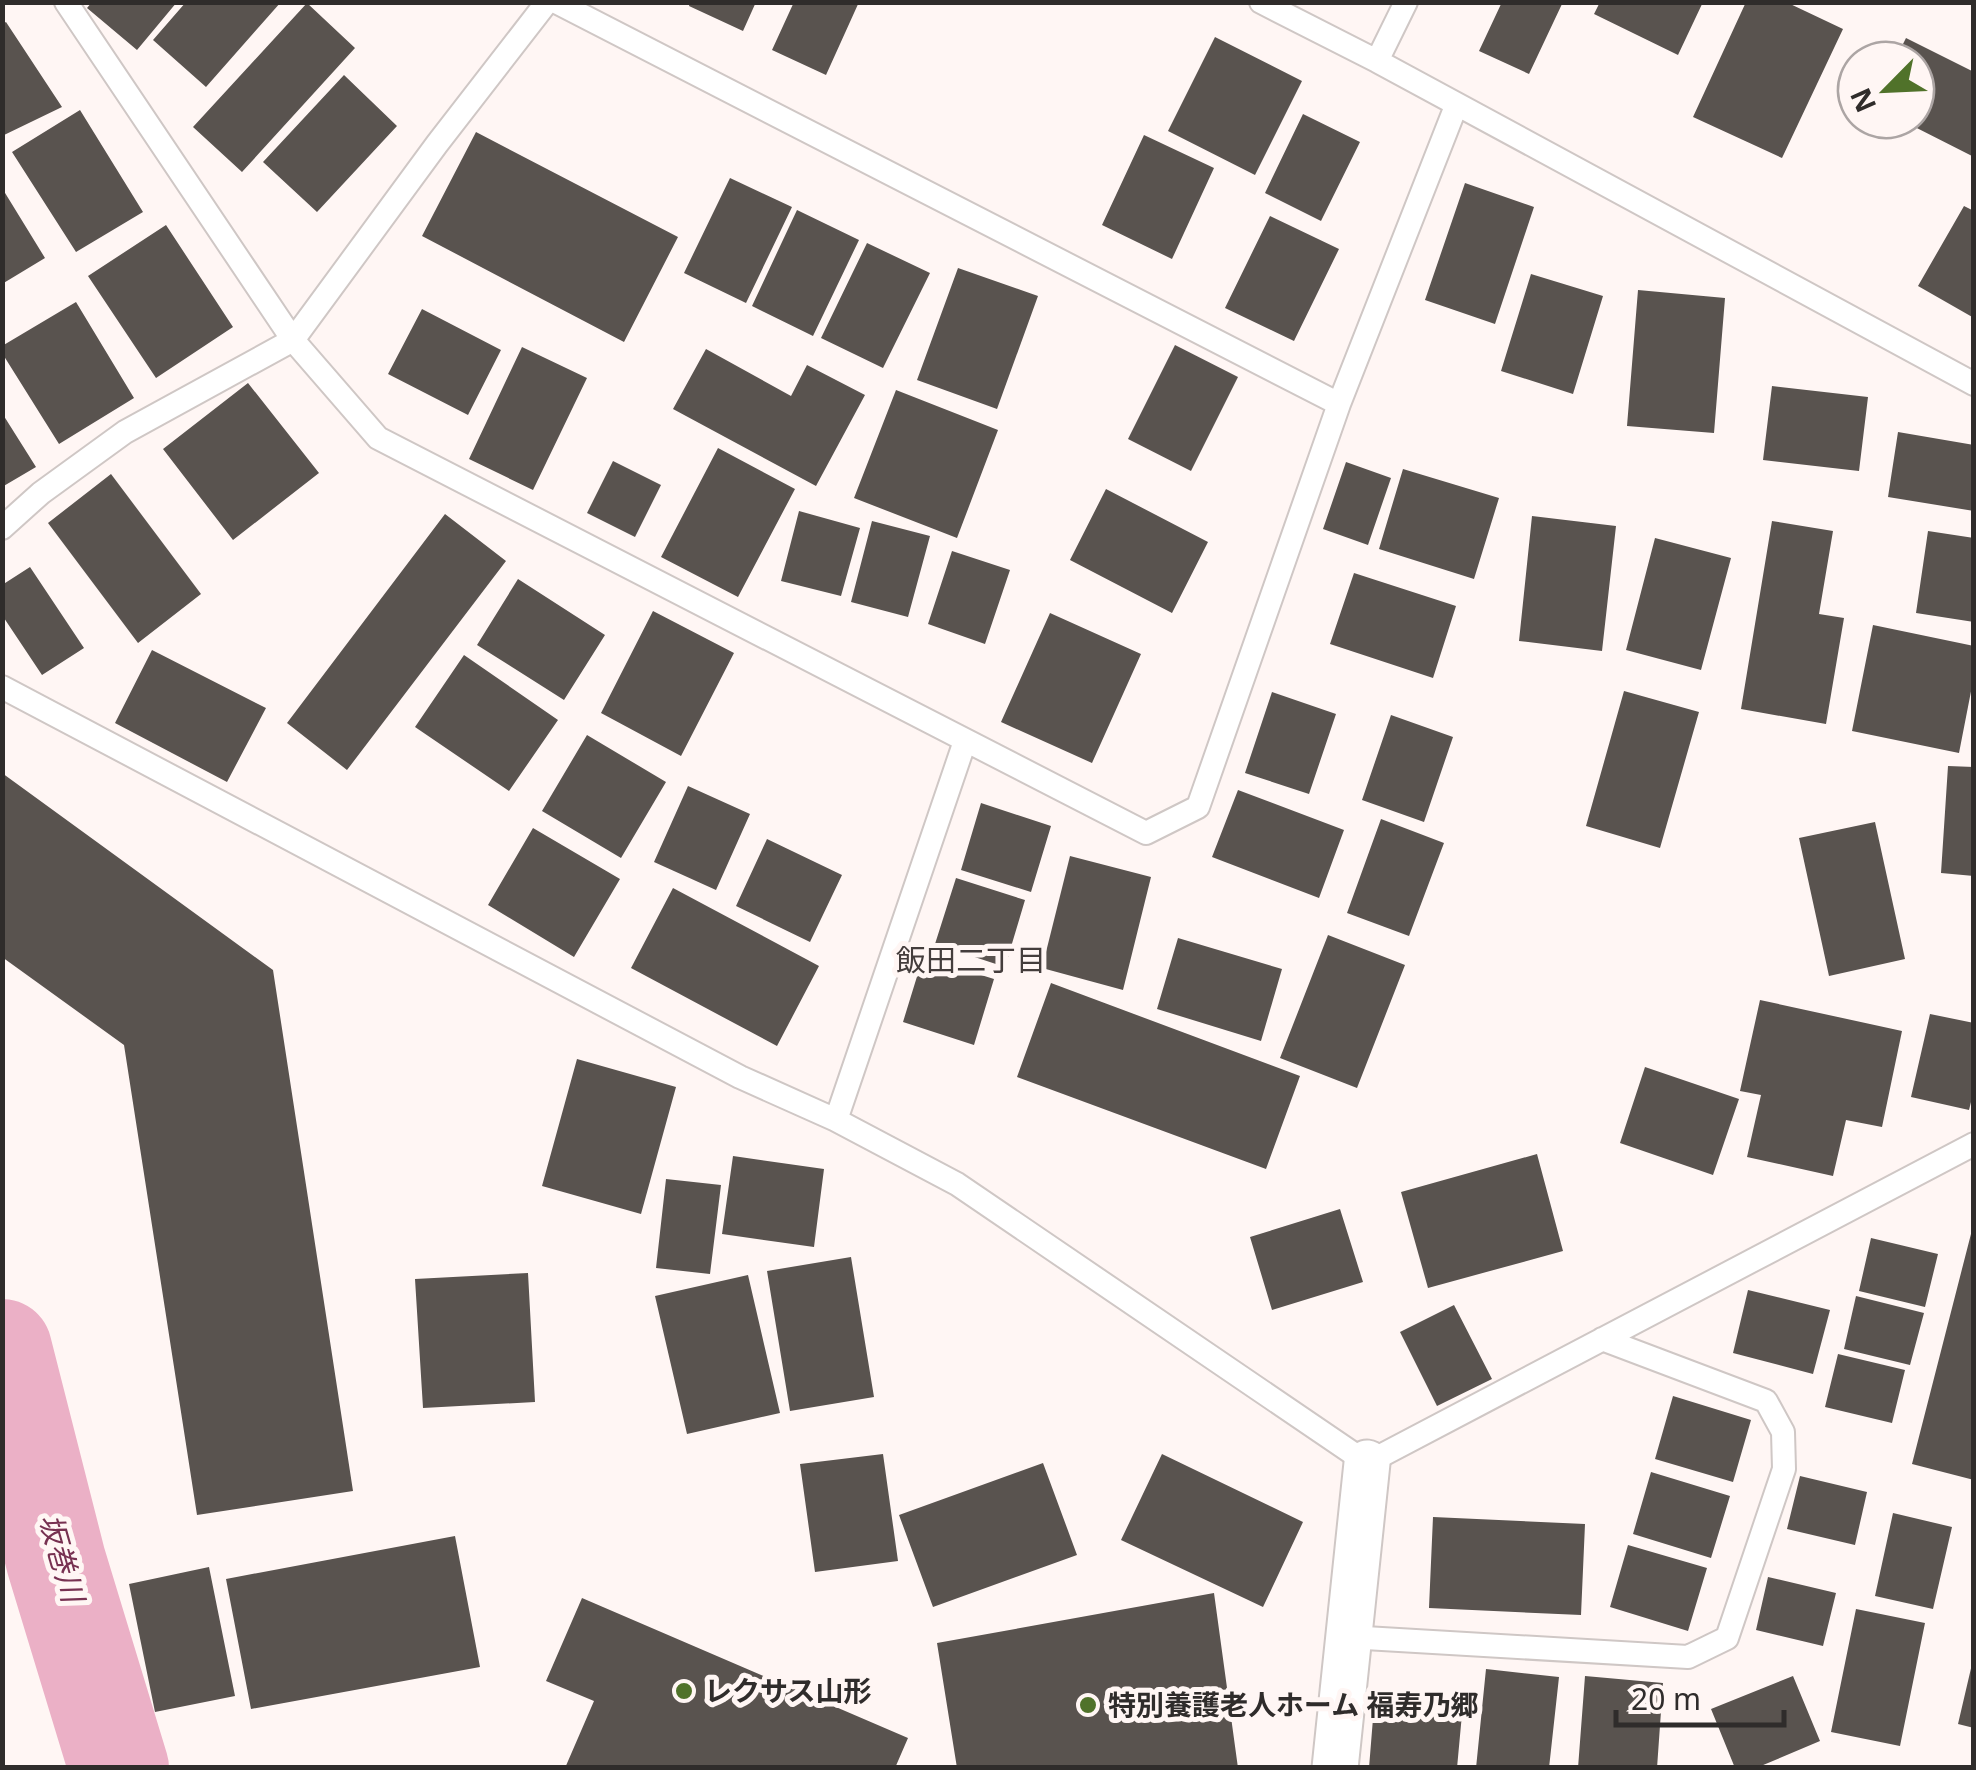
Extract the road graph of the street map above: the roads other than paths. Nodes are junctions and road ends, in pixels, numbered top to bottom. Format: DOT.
graph roads {
  1 [pos="66,2"];
  2 [pos="547,2"];
  3 [pos="556,2"];
  4 [pos="1261,2"];
  5 [pos="1406,2"];
  6 [pos="1377,61"];
  7 [pos="1456,106"];
  8 [pos="292,340"];
  9 [pos="1974,384"];
  10 [pos="1338,404"];
  11 [pos="2,528"];
  12 [pos="2,687"];
  13 [pos="966,740"];
  14 [pos="836,1120"];
  15 [pos="1974,1144"];
  16 [pos="1602,1339"];
  17 [pos="1366,1463"];
  18 [pos="1348,1637"];
  19 [pos="1335,1768"];
  1 -- 8 [label="lane"];
  2 -- 8 [label="lane"];
  3 -- 10 [label="lane"];
  4 -- 6 [label="lane"];
  5 -- 6 [label="lane"];
  6 -- 7 [label="lane"];
  7 -- 9 [label="lane"];
  7 -- 10 [label="lane"];
  8 -- 11 [label="lane"];
  8 -- 13 [label="lane"];
  10 -- 13 [label="lane"];
  12 -- 14 [label="lane"];
  13 -- 14 [label="lane"];
  14 -- 17 [label="lane"];
  15 -- 16 [label="lane"];
  16 -- 17 [label="lane"];
  16 -- 18 [label="lane"];
  17 -- 18 [label="street"];
  18 -- 19 [label="street"];
}
